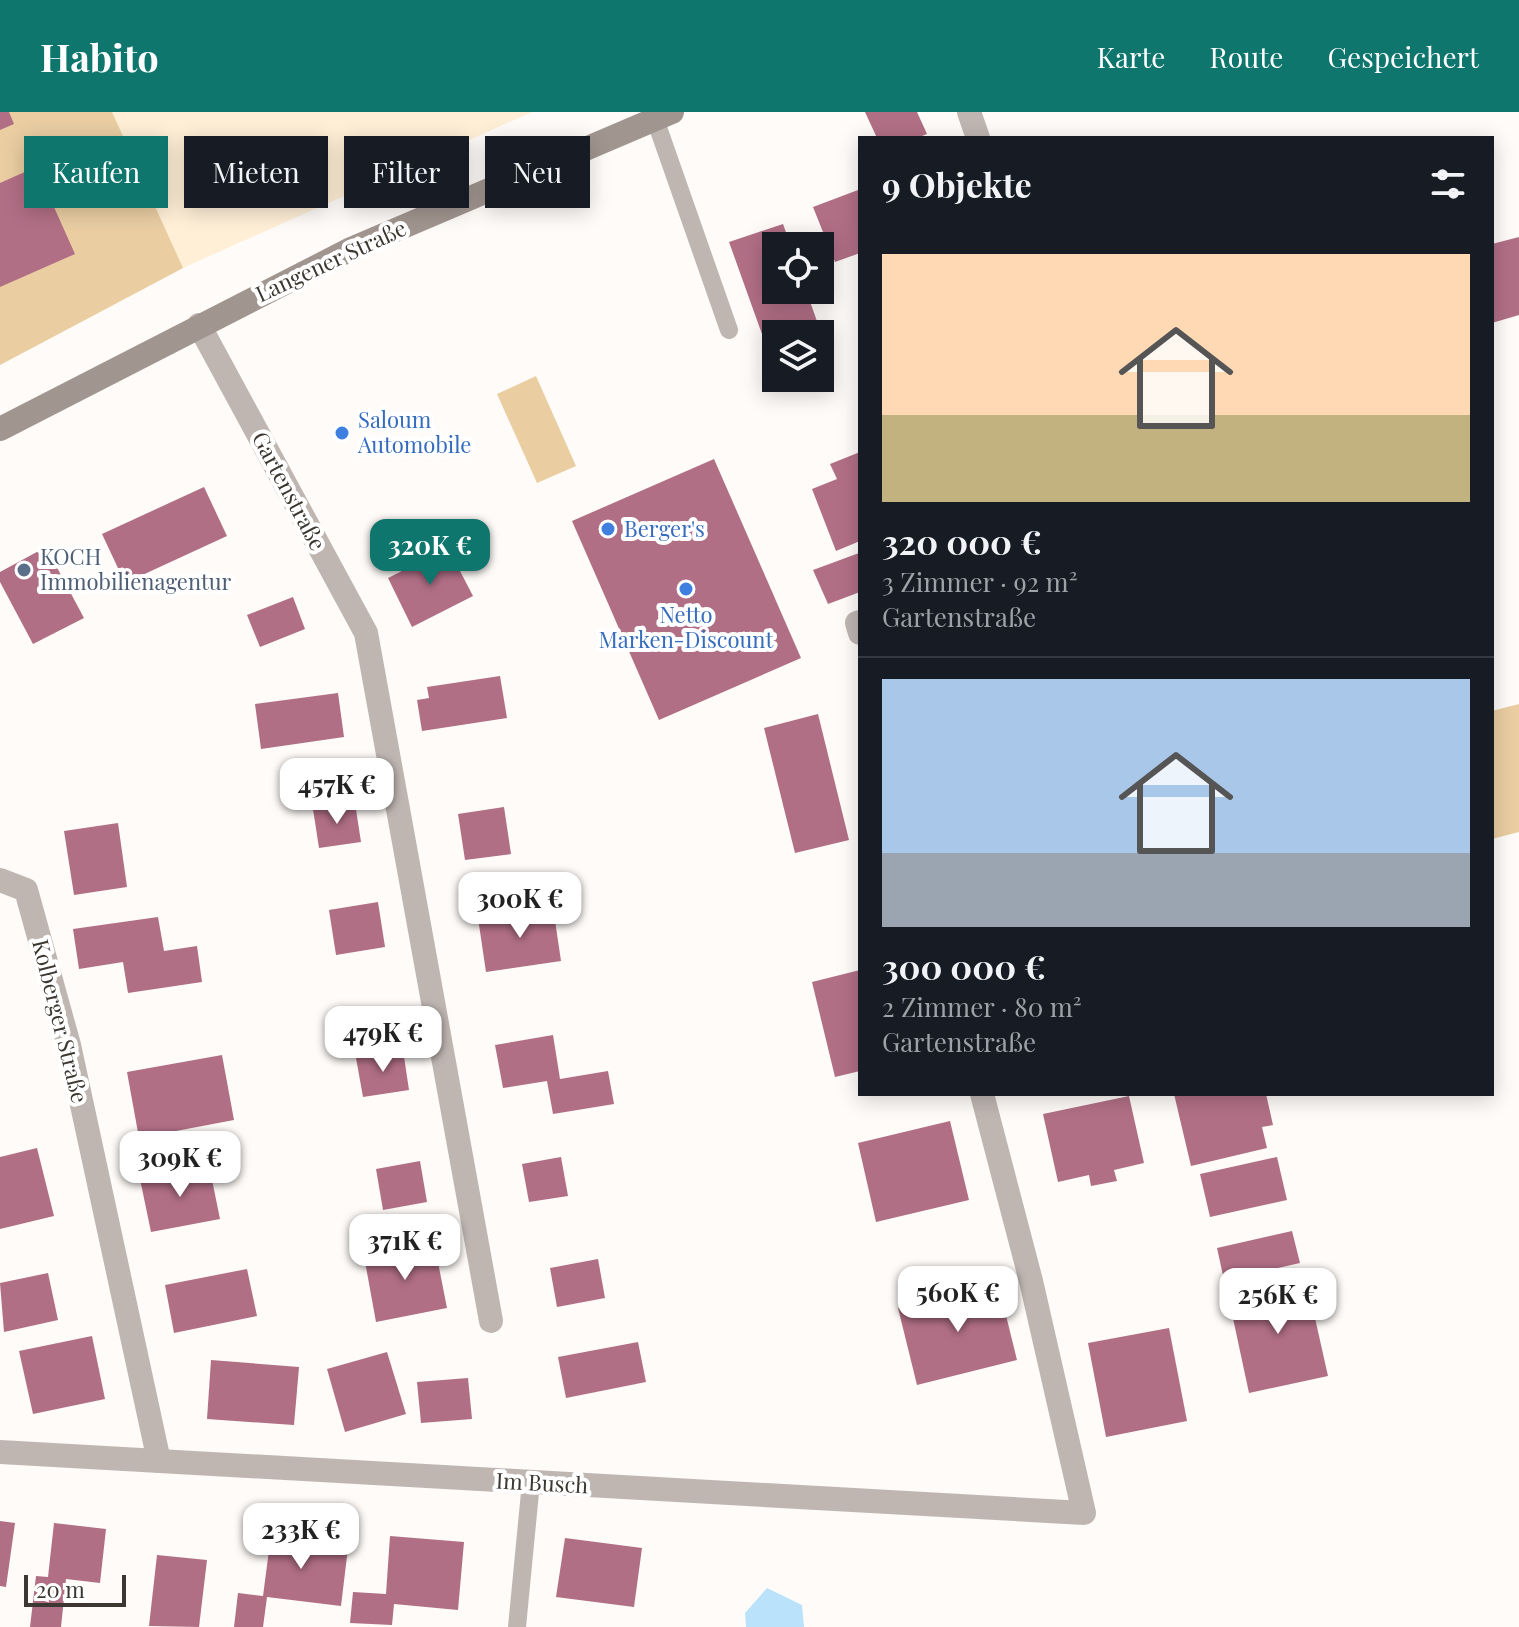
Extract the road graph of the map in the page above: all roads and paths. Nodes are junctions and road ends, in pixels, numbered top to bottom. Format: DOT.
graph roads {
  1 [pos="969,112"];
  2 [pos="660,114"];
  3 [pos="977,136"];
  4 [pos="199,325"];
  5 [pos="729,330"];
  6 [pos="0,429"];
  7 [pos="0,880"];
  8 [pos="983,1096"];
  9 [pos="491,1321"];
  10 [pos="0,1452"];
  11 [pos="159,1461"];
  12 [pos="531,1482"];
  13 [pos="517,1627"];
  1 -- 3 [label="street"];
  2 -- 4 [label="main road, Langener Straße"];
  2 -- 5 [label="lane"];
  4 -- 6 [label="main road, Langener Straße"];
  4 -- 9 [label="street, Gartenstraße"];
  7 -- 11 [label="street, Kolberger Straße"];
  8 -- 12 [label="street, Im Busch"];
  10 -- 11 [label="street, Im Busch"];
  11 -- 12 [label="street, Im Busch"];
  12 -- 13 [label="lane"];
}
